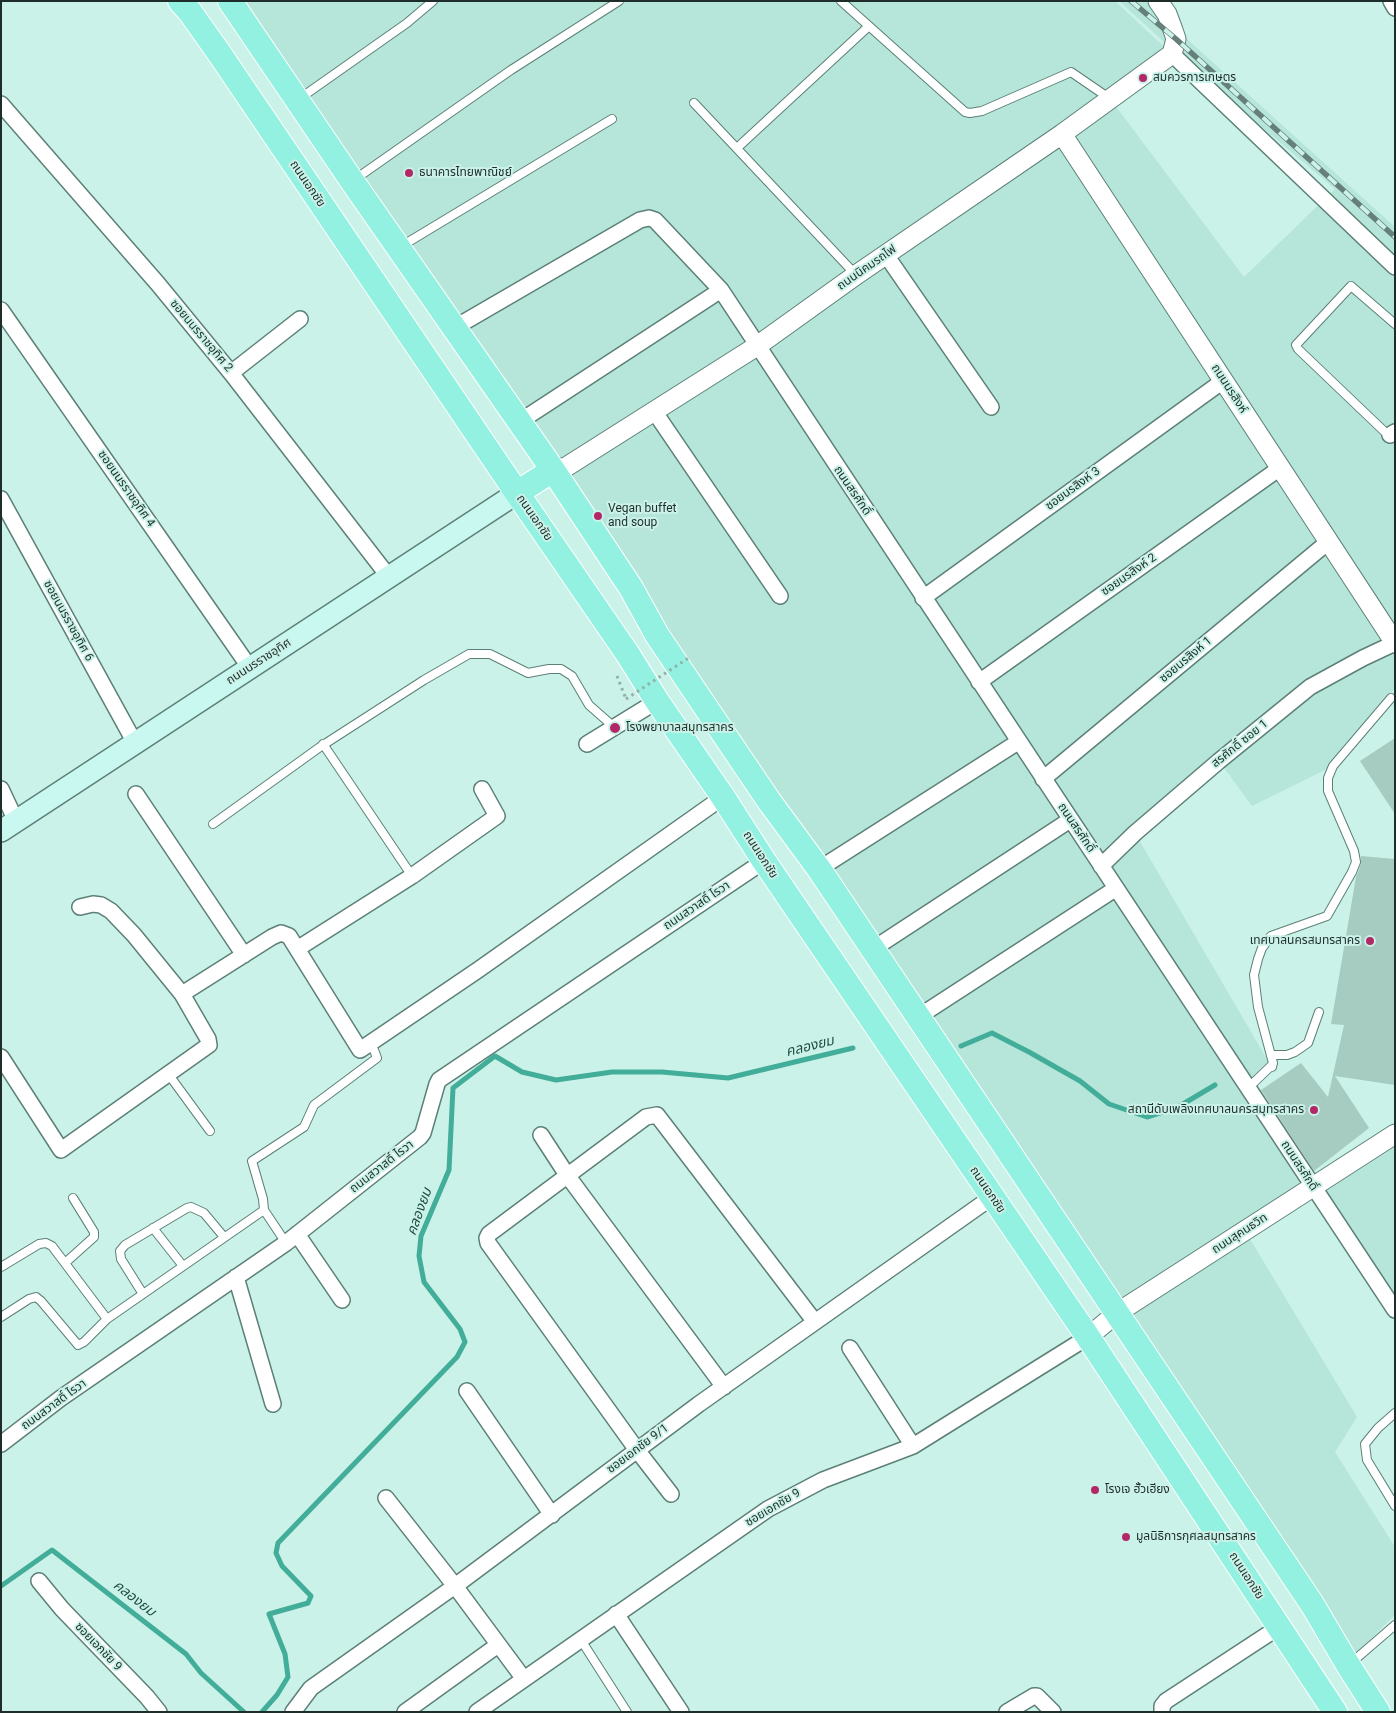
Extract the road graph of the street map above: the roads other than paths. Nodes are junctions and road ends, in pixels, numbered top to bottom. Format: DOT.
graph roads {
  1 [pos="180,1"];
  2 [pos="230,1"];
  3 [pos="433,1"];
  4 [pos="619,1"];
  5 [pos="841,1"];
  6 [pos="1158,1"];
  7 [pos="1391,1"];
  8 [pos="1395,8"];
  9 [pos="870,26"];
  10 [pos="1172,54"];
  11 [pos="1111,99"];
  12 [pos="297,100"];
  13 [pos="1,104"];
  14 [pos="694,104"];
  15 [pos="612,119"];
  16 [pos="1062,134"];
  17 [pos="737,148"];
  18 [pos="352,181"];
  19 [pos="399,248"];
  20 [pos="886,255"];
  21 [pos="1395,267"];
  22 [pos="856,275"];
  23 [pos="721,290"];
  24 [pos="1,310"];
  25 [pos="300,319"];
  26 [pos="1395,324"];
  27 [pos="454,328"];
  28 [pos="756,346"];
  29 [pos="231,373"];
  30 [pos="1223,381"];
  31 [pos="991,407"];
  32 [pos="654,411"];
  33 [pos="519,422"];
  34 [pos="1393,433"];
  35 [pos="1280,468"];
  36 [pos="553,470"];
  37 [pos="517,493"];
  38 [pos="1,499"];
  39 [pos="1328,542"];
  40 [pos="389,577"];
  41 [pos="780,596"];
  42 [pos="923,598"];
  43 [pos="1395,643"];
  44 [pos="250,668"];
  45 [pos="979,682"];
  46 [pos="1391,698"];
  47 [pos="657,701"];
  48 [pos="614,727"];
  49 [pos="1018,742"];
  50 [pos="135,743"];
  51 [pos="323,744"];
  52 [pos="587,744"];
  53 [pos="1043,779"];
  54 [pos="1,789"];
  55 [pos="482,789"];
  56 [pos="136,794"];
  57 [pos="723,797"];
  58 [pos="1070,820"];
  59 [pos="213,824"];
  60 [pos="9,826"];
  61 [pos="764,861"];
  62 [pos="1100,866"];
  63 [pos="819,869"];
  64 [pos="412,876"];
  65 [pos="1116,889"];
  66 [pos="80,907"];
  67 [pos="297,949"];
  68 [pos="873,949"];
  69 [pos="244,955"];
  70 [pos="182,994"];
  71 [pos="1319,1012"];
  72 [pos="918,1017"];
  73 [pos="371,1042"];
  74 [pos="1272,1055"];
  75 [pos="1,1057"];
  76 [pos="169,1075"];
  77 [pos="1248,1088"];
  78 [pos="210,1131"];
  79 [pos="1395,1134"];
  80 [pos="541,1135"];
  81 [pos="568,1175"];
  82 [pos="1313,1187"];
  83 [pos="992,1197"];
  84 [pos="73,1198"];
  85 [pos="264,1210"];
  86 [pos="153,1228"];
  87 [pos="224,1238"];
  88 [pos="291,1238"];
  89 [pos="65,1263"];
  90 [pos="183,1266"];
  91 [pos="1,1267"];
  92 [pos="236,1278"];
  93 [pos="143,1294"];
  94 [pos="342,1300"];
  95 [pos="1395,1310"];
  96 [pos="1117,1313"];
  97 [pos="1,1317"];
  98 [pos="107,1319"];
  99 [pos="815,1322"];
  100 [pos="1088,1337"];
  101 [pos="850,1348"];
  102 [pos="724,1387"];
  103 [pos="467,1391"];
  104 [pos="273,1404"];
  105 [pos="1395,1413"];
  106 [pos="1,1444"];
  107 [pos="913,1446"];
  108 [pos="637,1450"];
  109 [pos="671,1494"];
  110 [pos="386,1498"];
  111 [pos="1395,1506"];
  112 [pos="552,1515"];
  113 [pos="39,1581"];
  114 [pos="455,1586"];
  115 [pos="616,1614"];
  116 [pos="1395,1626"];
  117 [pos="1280,1627"];
  118 [pos="580,1640"];
  119 [pos="498,1645"];
  120 [pos="1348,1665"];
  121 [pos="524,1679"];
  122 [pos="1333,1711"];
  123 [pos="158,1712"];
  124 [pos="293,1712"];
  125 [pos="405,1712"];
  126 [pos="477,1712"];
  127 [pos="627,1712"];
  128 [pos="681,1712"];
  129 [pos="1007,1712"];
  130 [pos="1053,1712"];
  131 [pos="1162,1712"];
  132 [pos="1378,1712"];
  1 -- 37 [label="main road, ถนนเอกชัย"];
  2 -- 12 [label="main road"];
  3 -- 12 [label="lane"];
  4 -- 18 [label="lane"];
  5 -- 9 [label="lane"];
  6 -- 10 [label="street"];
  7 -- 8 [label="street"];
  9 -- 11 [label="lane"];
  9 -- 17 [label="lane"];
  10 -- 11 [label="street, ถนนนิคมรถไฟ"];
  10 -- 21 [label="street"];
  11 -- 16 [label="street, ถนนนิคมรถไฟ"];
  12 -- 18 [label="main road"];
  13 -- 29 [label="street, ซอยนนรราชอุทิศ 2"];
  14 -- 17 [label="lane"];
  15 -- 19 [label="lane"];
  16 -- 20 [label="street, ถนนนิคมรถไฟ"];
  16 -- 30 [label="street, ถนนนรสิงห์"];
  17 -- 22 [label="lane"];
  18 -- 19 [label="main road"];
  19 -- 27 [label="main road"];
  20 -- 22 [label="street, ถนนนิคมรถไฟ"];
  20 -- 31 [label="street"];
  22 -- 28 [label="street, ถนนนิคมรถไฟ"];
  23 -- 27 [label="street, ถนนสรศักดิ์"];
  23 -- 28 [label="street, ถนนสรศักดิ์"];
  23 -- 33 [label="street"];
  24 -- 44 [label="street, ซอยนนรราชอุทิศ 4"];
  25 -- 29 [label="street"];
  26 -- 34 [label="lane"];
  27 -- 33 [label="main road"];
  28 -- 32 [label="street, ถนนนิคมรถไฟ"];
  28 -- 42 [label="street, ถนนสรศักดิ์"];
  29 -- 40 [label="street, ซอยนนรราชอุทิศ 2"];
  30 -- 35 [label="street, ถนนนรสิงห์"];
  30 -- 42 [label="street, ซอยนรสิงห์ 3"];
  32 -- 36 [label="street, ถนนนิคมรถไฟ"];
  32 -- 41 [label="street"];
  33 -- 36 [label="main road"];
  35 -- 39 [label="street, ถนนนรสิงห์"];
  35 -- 45 [label="street, ซอยนรสิงห์ 2"];
  36 -- 37 [label="main road"];
  36 -- 63 [label="main road"];
  37 -- 40 [label="main road, ถนนนรราชอุทิศ"];
  37 -- 47 [label="main road, ถนนเอกชัย"];
  38 -- 50 [label="street, ซอยนนรราชอุทิศ 6"];
  39 -- 43 [label="street, ถนนนรสิงห์"];
  39 -- 53 [label="street, ซอยนรสิงห์ 1"];
  40 -- 44 [label="main road, ถนนนรราชอุทิศ"];
  42 -- 45 [label="street, ถนนสรศักดิ์"];
  43 -- 62 [label="street, สรศักดิ์ ซอย 1"];
  44 -- 50 [label="main road, ถนนนรราชอุทิศ"];
  45 -- 49 [label="street, ถนนสรศักดิ์"];
  46 -- 74 [label="lane"];
  47 -- 48 [label="street"];
  47 -- 57 [label="main road, ถนนเอกชัย"];
  48 -- 51 [label="lane"];
  48 -- 52 [label="street"];
  49 -- 53 [label="street, ถนนสรศักดิ์"];
  49 -- 63 [label="street"];
  50 -- 60 [label="main road, ถนนนรราชอุทิศ"];
  51 -- 59 [label="lane"];
  51 -- 64 [label="lane"];
  53 -- 58 [label="street, ถนนสรศักดิ์"];
  54 -- 60 [label="street"];
  55 -- 64 [label="street"];
  56 -- 69 [label="street"];
  57 -- 61 [label="main road, ถนนเอกชัย"];
  57 -- 73 [label="street"];
  58 -- 62 [label="street, ถนนสรศักดิ์"];
  58 -- 68 [label="street"];
  61 -- 83 [label="main road, ถนนเอกชัย"];
  61 -- 88 [label="street, ถนนสวาสดิ์ ไรวา"];
  62 -- 65 [label="street, ถนนสรศักดิ์"];
  63 -- 68 [label="main road"];
  64 -- 67 [label="street"];
  65 -- 72 [label="street"];
  65 -- 77 [label="street, ถนนสรศักดิ์"];
  66 -- 70 [label="street"];
  67 -- 69 [label="street"];
  67 -- 73 [label="street"];
  68 -- 72 [label="main road"];
  69 -- 70 [label="street"];
  70 -- 76 [label="street"];
  71 -- 74 [label="lane"];
  72 -- 96 [label="main road"];
  73 -- 85 [label="lane"];
  74 -- 77 [label="lane"];
  75 -- 76 [label="street"];
  76 -- 78 [label="lane"];
  77 -- 82 [label="street, ถนนสรศักดิ์"];
  79 -- 82 [label="street, ถนนสุคนธวิท"];
  80 -- 81 [label="street"];
  81 -- 99 [label="street"];
  81 -- 102 [label="street"];
  81 -- 108 [label="street"];
  82 -- 95 [label="street, ถนนสรศักดิ์"];
  82 -- 96 [label="street, ถนนสุคนธวิท"];
  83 -- 99 [label="street, ซอยเอกชัย 9/1"];
  83 -- 100 [label="main road, ถนนเอกชัย"];
  84 -- 89 [label="lane"];
  85 -- 87 [label="lane"];
  85 -- 88 [label="lane"];
  86 -- 87 [label="lane"];
  86 -- 90 [label="lane"];
  86 -- 93 [label="lane"];
  87 -- 90 [label="lane"];
  88 -- 92 [label="street, ถนนสวาสดิ์ ไรวา"];
  88 -- 94 [label="street"];
  89 -- 91 [label="lane"];
  89 -- 98 [label="lane"];
  90 -- 93 [label="lane"];
  92 -- 104 [label="street"];
  92 -- 106 [label="street, ถนนสวาสดิ์ ไรวา"];
  93 -- 98 [label="lane"];
  96 -- 100 [label="street, ถนนสุคนธวิท"];
  96 -- 120 [label="main road"];
  97 -- 98 [label="lane"];
  99 -- 102 [label="street, ซอยเอกชัย 9/1"];
  100 -- 107 [label="street, ซอยเอกชัย 9"];
  100 -- 117 [label="main road, ถนนเอกชัย"];
  101 -- 107 [label="street"];
  102 -- 108 [label="street, ซอยเอกชัย 9/1"];
  103 -- 112 [label="street"];
  105 -- 111 [label="lane"];
  107 -- 115 [label="street, ซอยเอกชัย 9"];
  108 -- 109 [label="street"];
  108 -- 112 [label="street, ซอยเอกชัย 9/1"];
  110 -- 114 [label="street"];
  112 -- 114 [label="street, ซอยเอกชัย 9/1"];
  113 -- 123 [label="street, ซอยเอกชัย 9"];
  114 -- 119 [label="street"];
  114 -- 124 [label="street, ซอยเอกชัย 9/1"];
  115 -- 118 [label="street, ซอยเอกชัย 9"];
  115 -- 128 [label="street"];
  116 -- 120 [label="lane"];
  117 -- 122 [label="main road, ถนนเอกชัย"];
  117 -- 131 [label="street"];
  118 -- 121 [label="street, ซอยเอกชัย 9"];
  118 -- 127 [label="lane"];
  119 -- 121 [label="street"];
  119 -- 125 [label="street"];
  120 -- 132 [label="main road"];
  121 -- 126 [label="street, ซอยเอกชัย 9"];
  129 -- 130 [label="street"];
}
